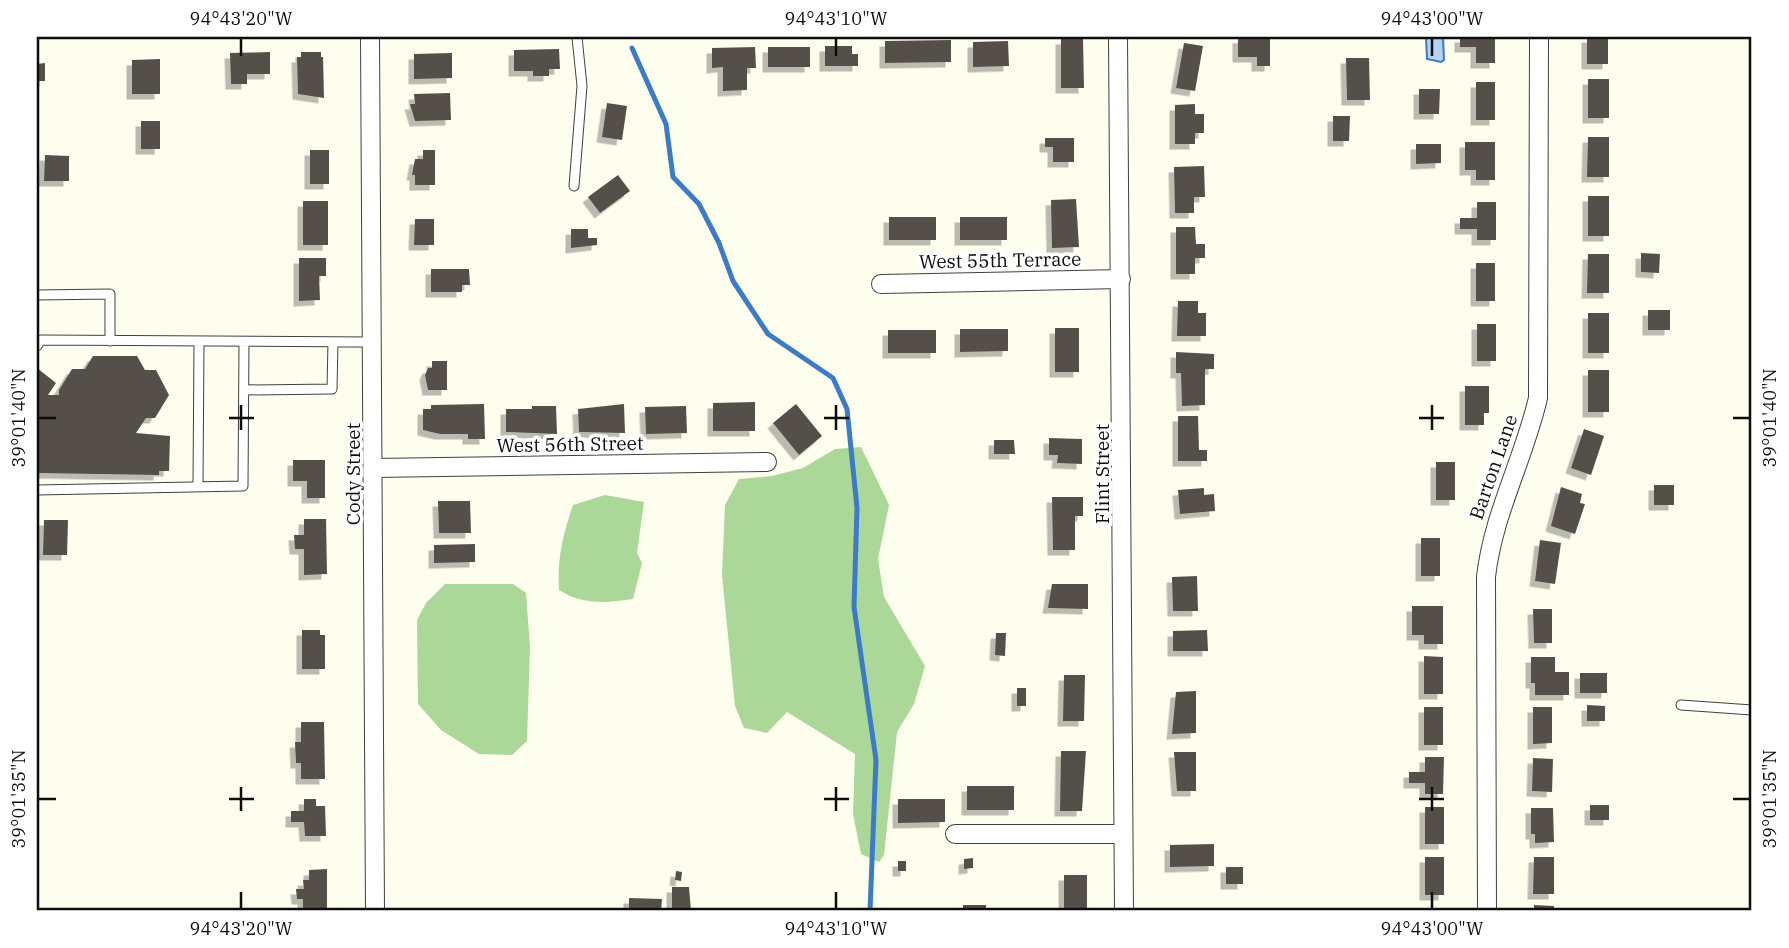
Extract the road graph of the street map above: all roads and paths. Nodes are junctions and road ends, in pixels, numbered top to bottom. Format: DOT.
graph roads {
  1 [pos="370,37"];
  2 [pos="578,37"];
  3 [pos="1118,37"];
  4 [pos="1539,37"];
  5 [pos="574,186"];
  6 [pos="1121,279"];
  7 [pos="881,284"];
  8 [pos="37,295"];
  9 [pos="110,341"];
  10 [pos="199,342"];
  11 [pos="244,342"];
  12 [pos="333,342"];
  13 [pos="372,342"];
  14 [pos="37,346"];
  15 [pos="244,390"];
  16 [pos="767,462"];
  17 [pos="374,468"];
  18 [pos="198,486"];
  19 [pos="37,490"];
  20 [pos="1681,705"];
  21 [pos="1752,710"];
  22 [pos="955,834"];
  23 [pos="1123,834"];
  24 [pos="375,911"];
  25 [pos="1124,911"];
  26 [pos="1488,911"];
  1 -- 13 [label="street, Cody Street"];
  2 -- 5 [label="lane"];
  3 -- 6 [label="street, Flint Street"];
  4 -- 26 [label="street, Barton Lane"];
  6 -- 7 [label="street, West 55th Terrace"];
  6 -- 23 [label="street, Flint Street"];
  8 -- 9 [label="lane"];
  9 -- 10 [label="lane"];
  9 -- 14 [label="lane"];
  10 -- 11 [label="lane"];
  10 -- 18 [label="lane"];
  11 -- 12 [label="lane"];
  11 -- 15 [label="lane"];
  12 -- 13 [label="lane"];
  12 -- 15 [label="lane"];
  13 -- 17 [label="street, Cody Street"];
  15 -- 18 [label="lane"];
  16 -- 17 [label="street, West 56th Street"];
  17 -- 24 [label="street, Cody Street"];
  18 -- 19 [label="lane"];
  20 -- 21 [label="lane"];
  22 -- 23 [label="street"];
  23 -- 25 [label="street, Flint Street"];
}
